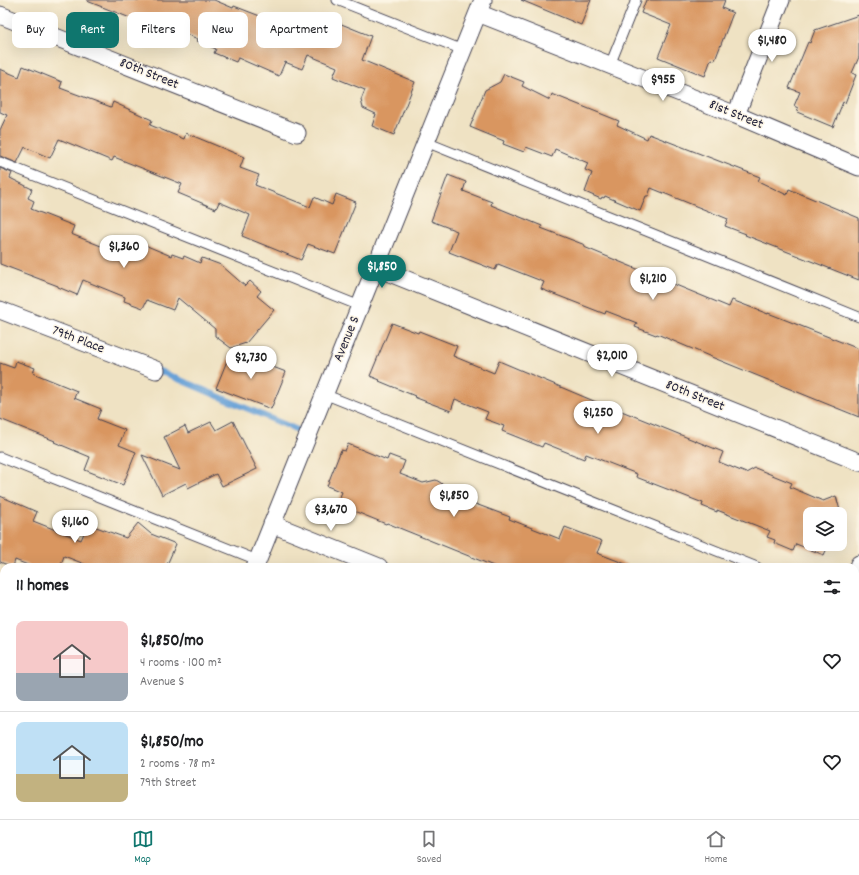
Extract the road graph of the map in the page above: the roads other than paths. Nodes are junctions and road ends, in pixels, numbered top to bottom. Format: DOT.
graph roads {
  1 [pos="337,0"];
  2 [pos="636,0"];
  3 [pos="781,0"];
  4 [pos="480,6"];
  5 [pos="0,15"];
  6 [pos="463,50"];
  7 [pos="610,65"];
  8 [pos="736,115"];
  9 [pos="297,133"];
  10 [pos="426,142"];
  11 [pos="0,162"];
  12 [pos="859,167"];
  13 [pos="375,267"];
  14 [pos="360,306"];
  15 [pos="0,310"];
  16 [pos="859,317"];
  17 [pos="156,370"];
  18 [pos="324,394"];
  19 [pos="0,457"];
  20 [pos="859,462"];
  21 [pos="272,524"];
  22 [pos="254,563"];
  23 [pos="256,563"];
  24 [pos="368,563"];
  25 [pos="748,563"];
  1 -- 6 [label="lane"];
  2 -- 7 [label="lane"];
  3 -- 8 [label="street"];
  4 -- 6 [label="street, Avenue S"];
  4 -- 7 [label="street, 81st Street"];
  5 -- 9 [label="street, 80th Street"];
  6 -- 10 [label="street, Avenue S"];
  7 -- 8 [label="street, 81st Street"];
  8 -- 12 [label="street, 81st Street"];
  10 -- 13 [label="street, Avenue S"];
  10 -- 16 [label="lane"];
  11 -- 14 [label="lane"];
  13 -- 14 [label="street, Avenue S"];
  13 -- 20 [label="street, 80th Street"];
  14 -- 18 [label="street, Avenue S"];
  15 -- 17 [label="street, 79th Place"];
  18 -- 21 [label="street, Avenue S"];
  18 -- 25 [label="lane"];
  19 -- 22 [label="lane"];
  21 -- 23 [label="street, Avenue S"];
  21 -- 24 [label="street"];
}
